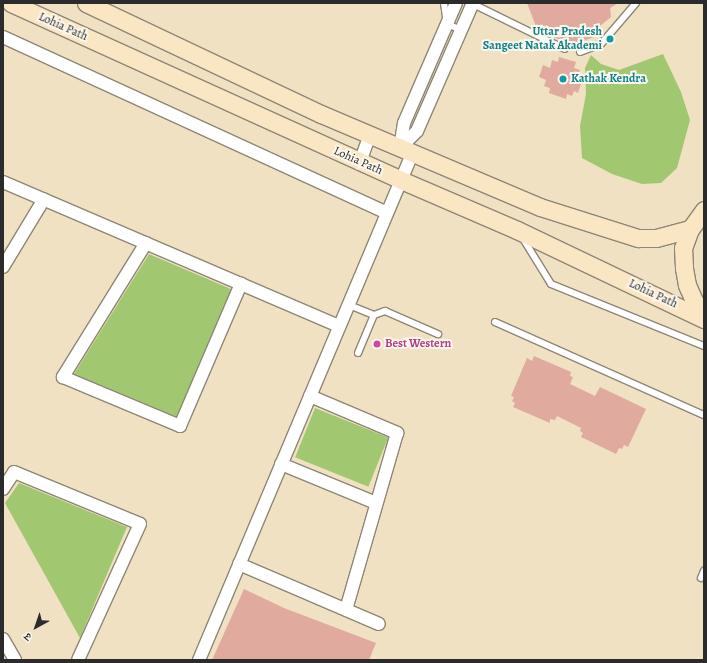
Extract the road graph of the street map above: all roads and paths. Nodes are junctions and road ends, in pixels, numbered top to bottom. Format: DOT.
graph roads {
  1 [pos="11,3"];
  2 [pos="86,3"];
  3 [pos="444,3"];
  4 [pos="456,3"];
  5 [pos="636,3"];
  6 [pos="473,4"];
  7 [pos="447,24"];
  8 [pos="461,30"];
  9 [pos="3,37"];
  10 [pos="565,49"];
  11 [pos="580,52"];
  12 [pos="370,134"];
  13 [pos="406,150"];
  14 [pos="360,162"];
  15 [pos="401,180"];
  16 [pos="3,182"];
  17 [pos="44,199"];
  18 [pos="704,210"];
  19 [pos="387,213"];
  20 [pos="690,229"];
  21 [pos="517,230"];
  22 [pos="146,243"];
  23 [pos="3,267"];
  24 [pos="241,284"];
  25 [pos="349,305"];
  26 [pos="704,314"];
  27 [pos="374,315"];
  28 [pos="704,318"];
  29 [pos="495,322"];
  30 [pos="339,326"];
  31 [pos="438,334"];
  32 [pos="704,346"];
  33 [pos="358,353"];
  34 [pos="310,396"];
  35 [pos="704,415"];
  36 [pos="281,464"];
  37 [pos="3,489"];
  38 [pos="376,503"];
  39 [pos="239,564"];
  40 [pos="704,571"];
  41 [pos="701,578"];
  42 [pos="346,610"];
  43 [pos="378,624"];
  44 [pos="3,639"];
  45 [pos="15,660"];
  46 [pos="78,660"];
  47 [pos="199,660"];
  1 -- 14 [label="main road, Lohia Path"];
  2 -- 12 [label="main road"];
  3 -- 7 [label="lane"];
  4 -- 7 [label="street"];
  5 -- 11 [label="lane"];
  6 -- 8 [label="street"];
  6 -- 10 [label="lane"];
  7 -- 8 [label="lane"];
  7 -- 13 [label="street"];
  8 -- 13 [label="street"];
  9 -- 19 [label="street"];
  12 -- 13 [label="main road"];
  12 -- 14 [label="street"];
  13 -- 15 [label="street"];
  13 -- 20 [label="main road"];
  14 -- 15 [label="main road, Lohia Path"];
  15 -- 19 [label="street"];
  15 -- 21 [label="main road, Lohia Path"];
  16 -- 17 [label="street"];
  17 -- 22 [label="street"];
  17 -- 23 [label="street"];
  18 -- 20 [label="main road"];
  19 -- 25 [label="street"];
  20 -- 26 [label="main road"];
  21 -- 28 [label="main road, Lohia Path"];
  21 -- 32 [label="lane"];
  22 -- 24 [label="street"];
  22 -- 24 [label="street"];
  24 -- 30 [label="street"];
  25 -- 27 [label="lane"];
  25 -- 30 [label="street"];
  27 -- 31 [label="lane"];
  27 -- 33 [label="lane"];
  29 -- 35 [label="lane"];
  30 -- 34 [label="street"];
  34 -- 36 [label="street"];
  34 -- 38 [label="street"];
  36 -- 38 [label="street"];
  36 -- 39 [label="street"];
  37 -- 46 [label="street"];
  38 -- 42 [label="street"];
  39 -- 42 [label="street"];
  39 -- 47 [label="street"];
  40 -- 41 [label="lane"];
  42 -- 43 [label="street"];
  44 -- 45 [label="street"];
}
